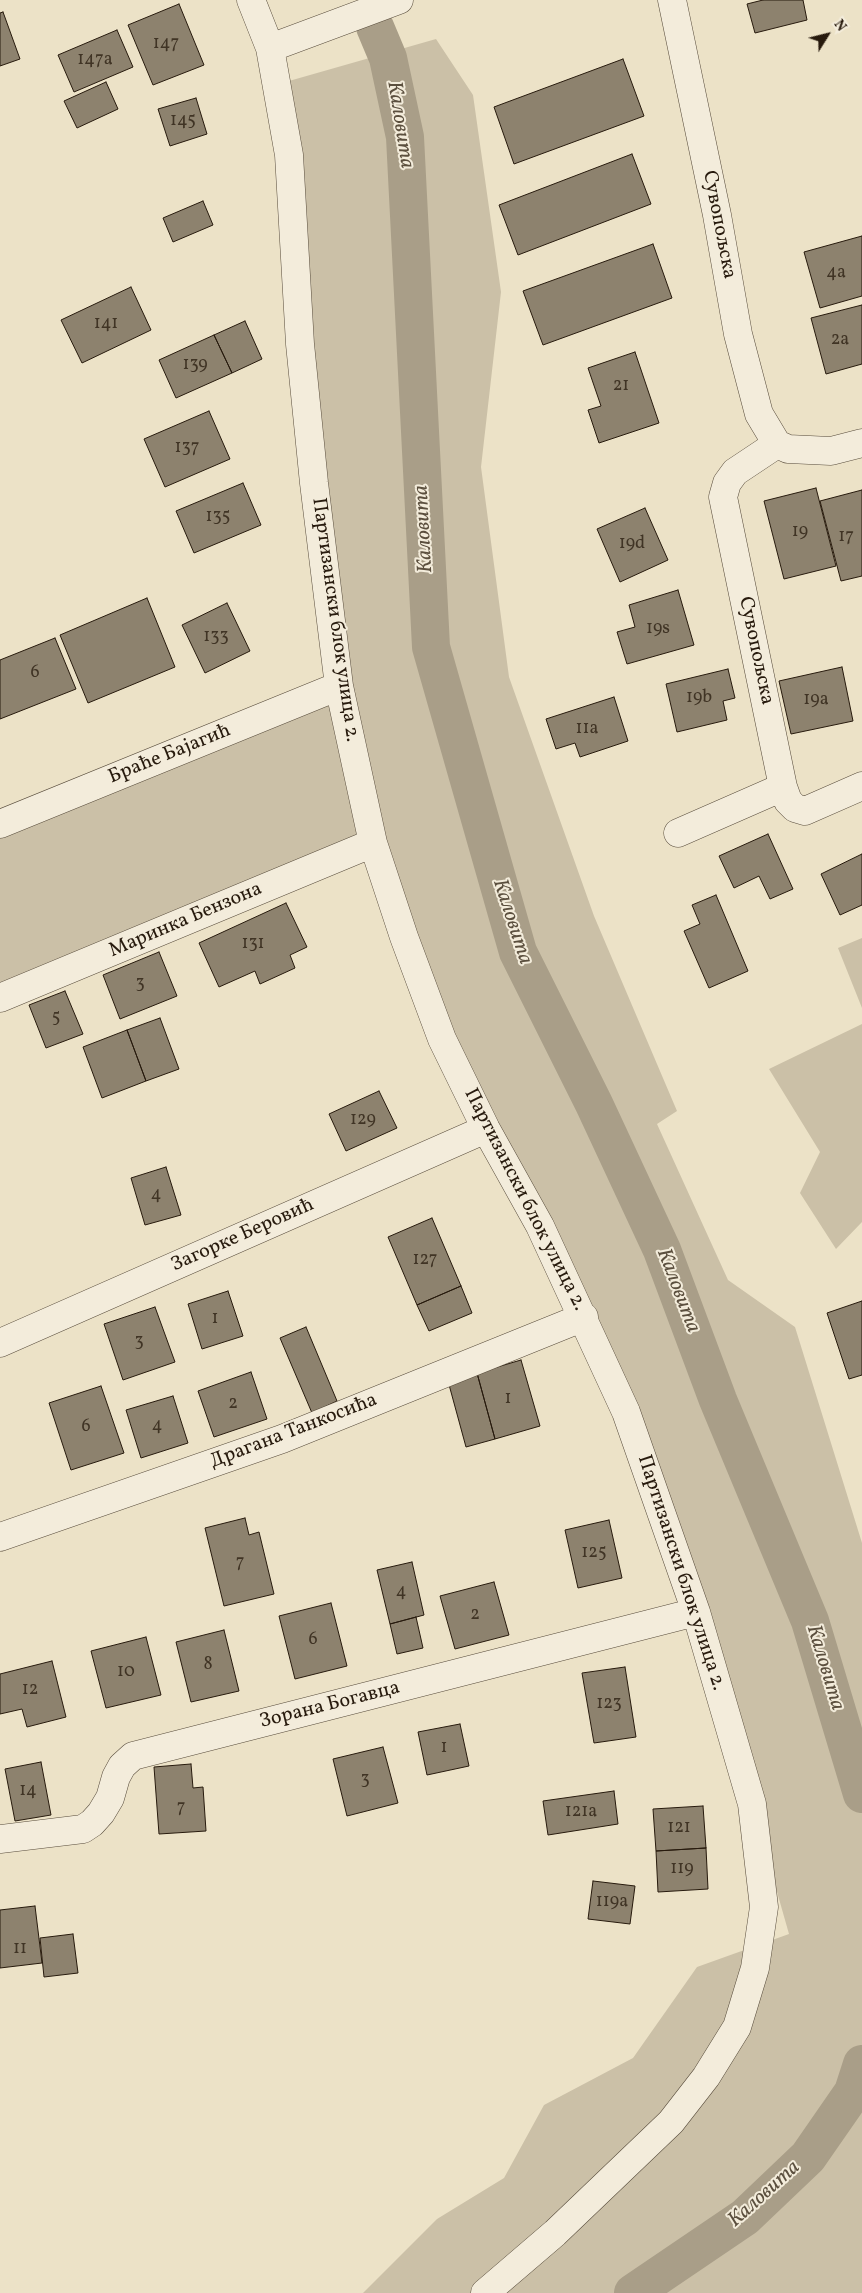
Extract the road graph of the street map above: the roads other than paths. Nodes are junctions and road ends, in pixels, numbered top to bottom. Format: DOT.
graph roads {
  1 [pos="250,0"];
  2 [pos="399,0"];
  3 [pos="672,0"];
  4 [pos="270,48"];
  5 [pos="862,443"];
  6 [pos="776,444"];
  7 [pos="339,686"];
  8 [pos="862,786"];
  9 [pos="783,787"];
  10 [pos="0,824"];
  11 [pos="678,833"];
  12 [pos="373,843"];
  13 [pos="0,998"];
  14 [pos="486,1129"];
  15 [pos="584,1317"];
  16 [pos="0,1343"];
  17 [pos="0,1537"];
  18 [pos="696,1612"];
  19 [pos="0,1839"];
  20 [pos="485,2293"];
  1 -- 4 [label="street, Партизански блок улица 2."];
  2 -- 4 [label="street"];
  3 -- 6 [label="street, Сувопољска"];
  4 -- 7 [label="street, Партизански блок улица 2."];
  5 -- 6 [label="street"];
  6 -- 9 [label="street, Сувопољска"];
  7 -- 10 [label="street, Браће Бајагић"];
  7 -- 12 [label="street, Партизански блок улица 2."];
  8 -- 9 [label="street, Сувопољска"];
  9 -- 11 [label="street"];
  12 -- 13 [label="street, Маринка Бензона"];
  12 -- 14 [label="street, Партизански блок улица 2."];
  14 -- 15 [label="street, Партизански блок улица 2."];
  14 -- 16 [label="street, Загорке Беровић"];
  15 -- 17 [label="street, Драгана Танкосића"];
  15 -- 18 [label="street, Партизански блок улица 2."];
  18 -- 19 [label="street, Зорана Богавца"];
  18 -- 20 [label="street, Партизански блок улица 2."];
}
